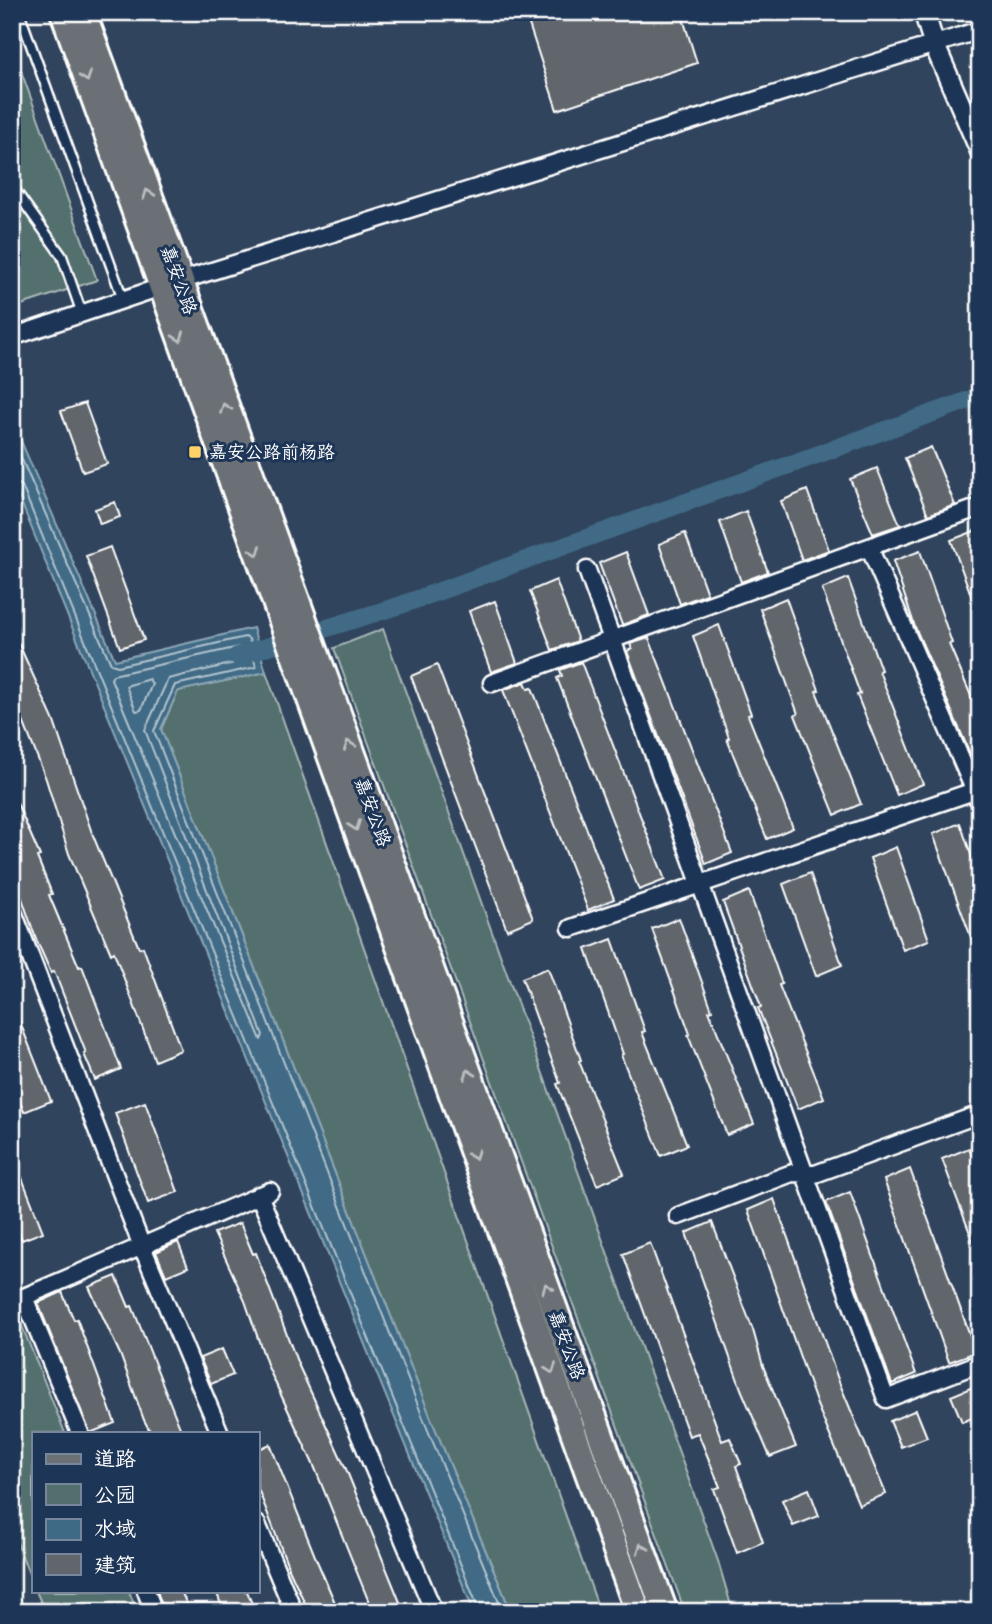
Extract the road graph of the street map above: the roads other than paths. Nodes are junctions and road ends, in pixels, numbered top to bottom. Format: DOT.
graph roads {
  1 [pos="19,12"];
  2 [pos="63,12"];
  3 [pos="83,12"];
  4 [pos="925,12"];
  5 [pos="980,30"];
  6 [pos="934,44"];
  7 [pos="980,150"];
  8 [pos="12,186"];
  9 [pos="170,284"];
  10 [pos="123,299"];
  11 [pos="82,314"];
  12 [pos="12,337"];
  13 [pos="980,507"];
  14 [pos="869,547"];
  15 [pos="587,570"];
  16 [pos="612,639"];
  17 [pos="309,666"];
  18 [pos="492,683"];
  19 [pos="978,794"];
  20 [pos="700,884"];
  21 [pos="12,909"];
  22 [pos="571,928"];
  23 [pos="980,1114"];
  24 [pos="802,1173"];
  25 [pos="678,1216"];
  26 [pos="141,1244"];
  27 [pos="980,1363"];
  28 [pos="80,1432"];
  29 [pos="220,1432"];
  30 [pos="259,1529"];
  31 [pos="146,1592"];
  32 [pos="154,1612"];
  33 [pos="294,1612"];
  34 [pos="434,1612"];
  35 [pos="638,1612"];
  36 [pos="665,1612"];
  1 -- 10 [label="lane"];
  2 -- 9 [label="main road, 嘉安公路, one-way"];
  9 -- 3 [label="main road, 嘉安公路, one-way"];
  4 -- 6 [label="street"];
  5 -- 6 [label="street"];
  6 -- 7 [label="street"];
  6 -- 9 [label="street"];
  8 -- 11 [label="lane"];
  9 -- 10 [label="street"];
  9 -- 17 [label="main road, 嘉安公路"];
  10 -- 11 [label="street"];
  11 -- 12 [label="street"];
  13 -- 14 [label="street"];
  14 -- 16 [label="street"];
  14 -- 19 [label="street"];
  15 -- 16 [label="street"];
  16 -- 18 [label="street"];
  16 -- 20 [label="street"];
  17 -- 35 [label="main road, 嘉安公路, one-way"];
  36 -- 17 [label="main road, 嘉安公路, one-way"];
  19 -- 20 [label="street"];
  20 -- 22 [label="street"];
  20 -- 24 [label="street"];
  21 -- 26 [label="street"];
  23 -- 24 [label="street"];
  24 -- 25 [label="street"];
  24 -- 27 [label="street"];
  26 -- 28 [label="street"];
  26 -- 29 [label="street"];
  26 -- 34 [label="street"];
  30 -- 33 [label="street"];
  31 -- 32 [label="street"];
}
